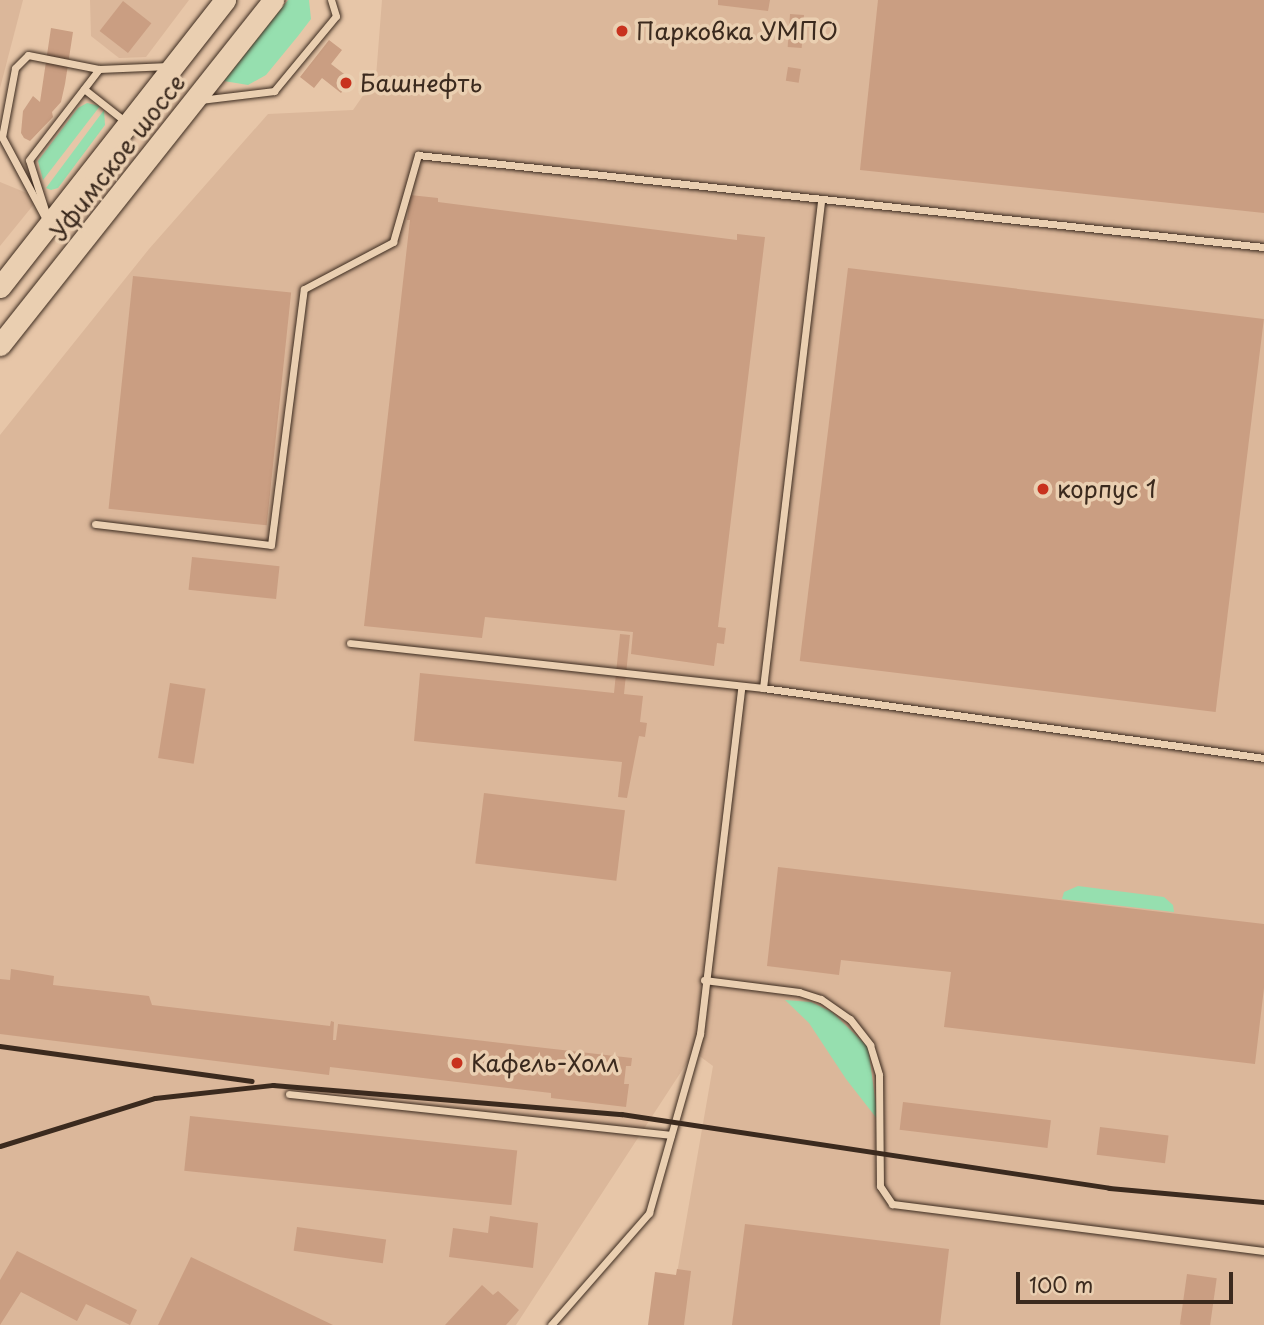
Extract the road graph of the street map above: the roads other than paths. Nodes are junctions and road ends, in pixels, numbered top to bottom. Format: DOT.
graph roads {
  1 [pos="225,0"];
  2 [pos="273,0"];
  3 [pos="331,0"];
  4 [pos="173,66"];
  5 [pos="99,69"];
  6 [pos="84,89"];
  7 [pos="195,100"];
  8 [pos="128,123"];
  9 [pos="821,201"];
  10 [pos="49,225"];
  11 [pos="1264,247"];
  12 [pos="0,287"];
  13 [pos="0,345"];
  14 [pos="95,524"];
  15 [pos="349,643"];
  16 [pos="741,688"];
  17 [pos="763,688"];
  18 [pos="1264,758"];
  19 [pos="704,980"];
  20 [pos="289,1094"];
  21 [pos="671,1135"];
  22 [pos="1264,1251"];
  23 [pos="551,1325"];
  1 -- 4 [label="main road, Уфимское шоссе"];
  2 -- 7 [label="main road, Уфимское шоссе"];
  3 -- 7 [label="lane"];
  4 -- 5 [label="lane"];
  4 -- 8 [label="main road, Уфимское шоссе"];
  5 -- 6 [label="lane"];
  5 -- 10 [label="lane"];
  6 -- 8 [label="lane"];
  6 -- 10 [label="lane"];
  7 -- 13 [label="main road, Уфимское шоссе"];
  8 -- 10 [label="main road, Уфимское шоссе"];
  9 -- 11 [label="lane"];
  9 -- 14 [label="lane"];
  9 -- 17 [label="lane"];
  10 -- 12 [label="main road, Уфимское шоссе"];
  15 -- 16 [label="lane"];
  16 -- 17 [label="lane"];
  16 -- 19 [label="lane"];
  17 -- 18 [label="lane"];
  19 -- 21 [label="lane"];
  19 -- 22 [label="lane"];
  20 -- 21 [label="lane"];
  21 -- 23 [label="lane"];
}
